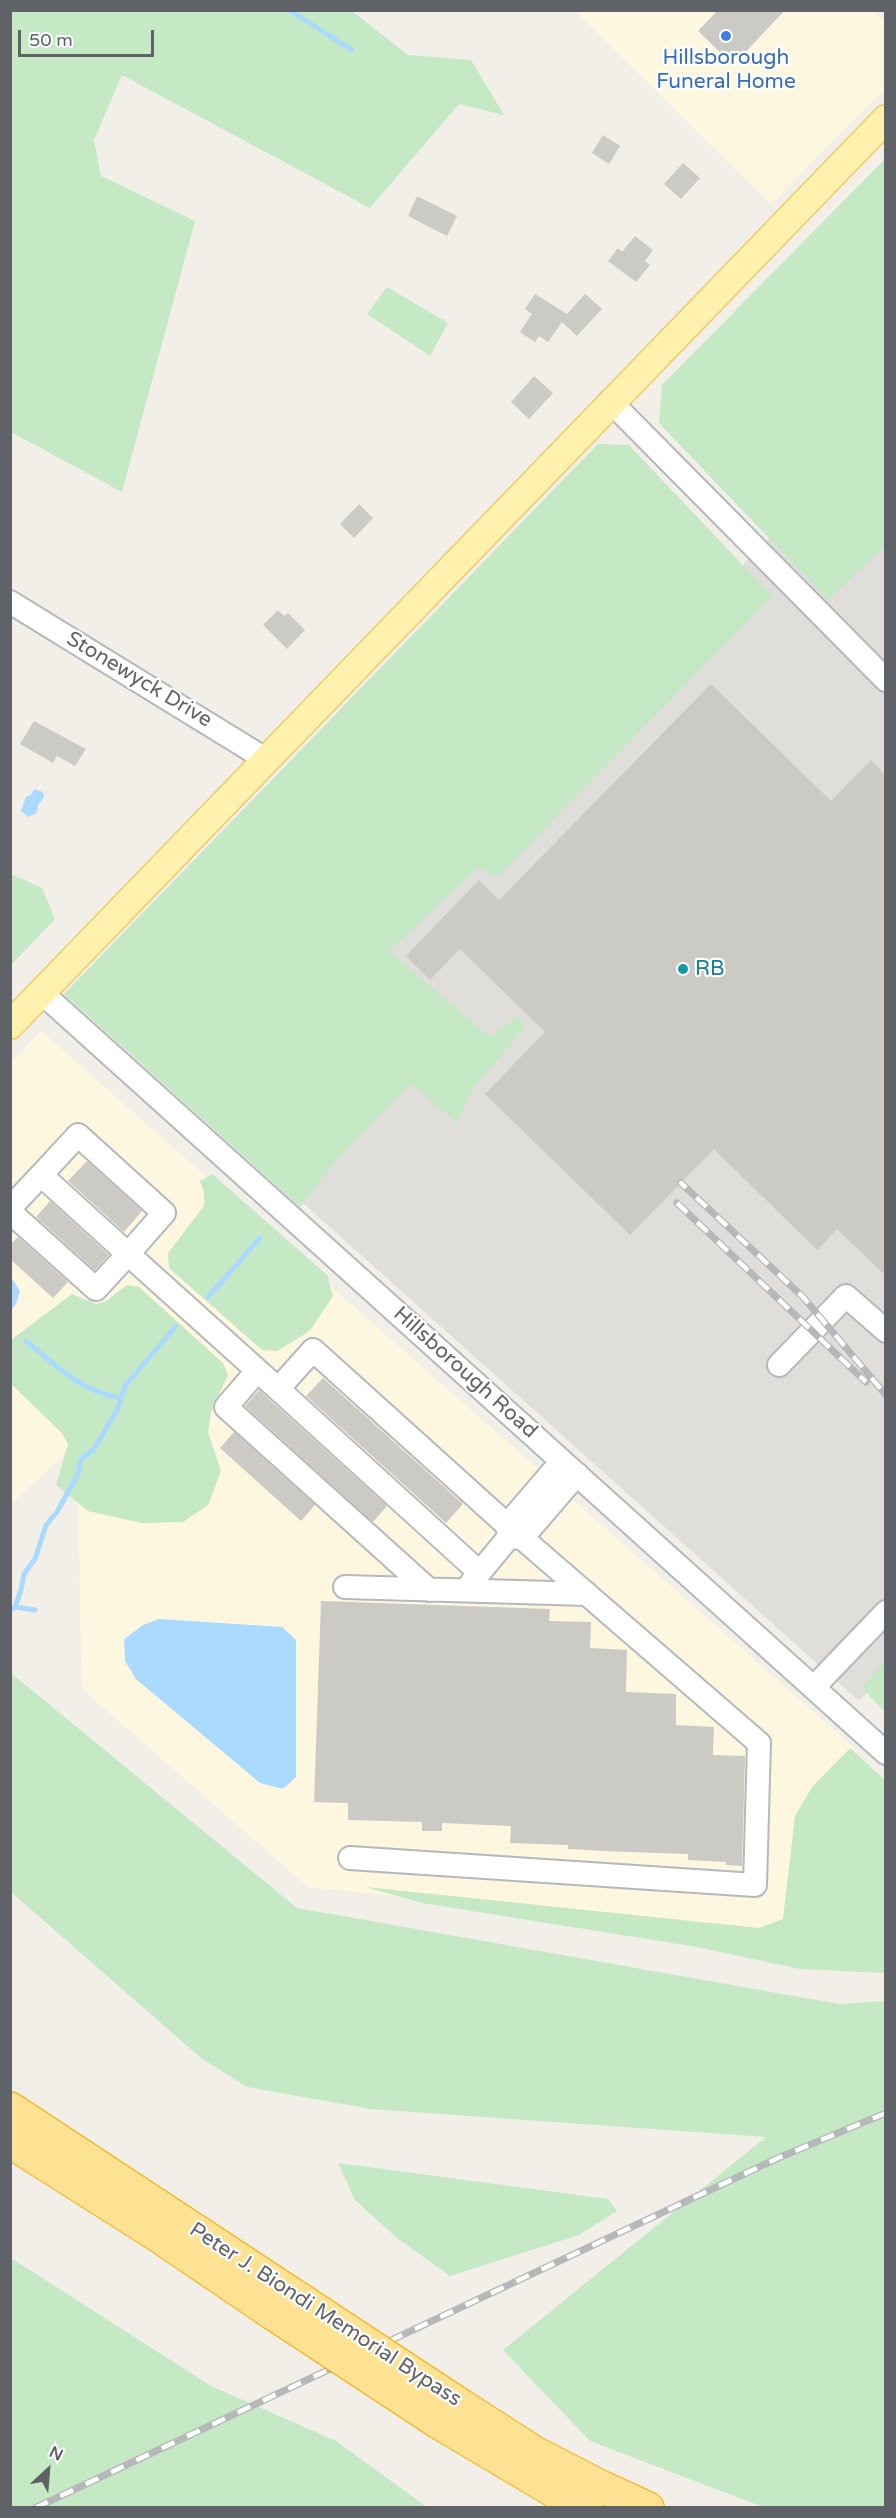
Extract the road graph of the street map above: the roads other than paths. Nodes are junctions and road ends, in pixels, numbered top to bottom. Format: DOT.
graph roads {
  1 [pos="885,118"];
  2 [pos="610,401"];
  3 [pos="10,602"];
  4 [pos="885,680"];
  5 [pos="267,760"];
  6 [pos="42,993"];
  7 [pos="10,1025"];
  8 [pos="41,1175"];
  9 [pos="10,1210"];
  10 [pos="128,1254"];
  11 [pos="885,1331"];
  12 [pos="779,1365"];
  13 [pos="257,1371"];
  14 [pos="278,1389"];
  15 [pos="570,1468"];
  16 [pos="513,1533"];
  17 [pos="479,1572"];
  18 [pos="345,1587"];
  19 [pos="429,1590"];
  20 [pos="464,1590"];
  21 [pos="587,1594"];
  22 [pos="885,1612"];
  23 [pos="814,1688"];
  24 [pos="885,1753"];
  25 [pos="350,1858"];
  26 [pos="10,2108"];
  27 [pos="10,2142"];
  28 [pos="285,2305"];
  29 [pos="450,2414"];
  30 [pos="587,2508"];
  31 [pos="648,2508"];
  1 -- 2 [label="main road"];
  2 -- 4 [label="street"];
  2 -- 5 [label="main road"];
  3 -- 5 [label="street, Stonewyck Drive"];
  5 -- 6 [label="main road"];
  6 -- 7 [label="main road"];
  6 -- 15 [label="street, Hillsborough Road"];
  8 -- 9 [label="street"];
  8 -- 10 [label="street"];
  8 -- 10 [label="street"];
  9 -- 10 [label="street"];
  10 -- 13 [label="street"];
  11 -- 12 [label="street"];
  13 -- 14 [label="street"];
  13 -- 19 [label="street"];
  14 -- 16 [label="street"];
  14 -- 17 [label="street"];
  15 -- 16 [label="street"];
  15 -- 23 [label="street, Hillsborough Road"];
  16 -- 17 [label="street"];
  16 -- 21 [label="street"];
  17 -- 20 [label="street"];
  18 -- 19 [label="street"];
  19 -- 20 [label="street"];
  20 -- 21 [label="street"];
  21 -- 25 [label="street"];
  22 -- 23 [label="street"];
  23 -- 24 [label="street, Hillsborough Road"];
  26 -- 28 [label="highway, Peter J. Biondi Memorial Bypass"];
  27 -- 28 [label="highway, Peter J. Biondi Memorial Bypass"];
  28 -- 29 [label="highway, Peter J. Biondi Memorial Bypass, bridge"];
  29 -- 30 [label="highway, Peter J. Biondi Memorial Bypass"];
  29 -- 31 [label="highway, Peter J. Biondi Memorial Bypass"];
}
